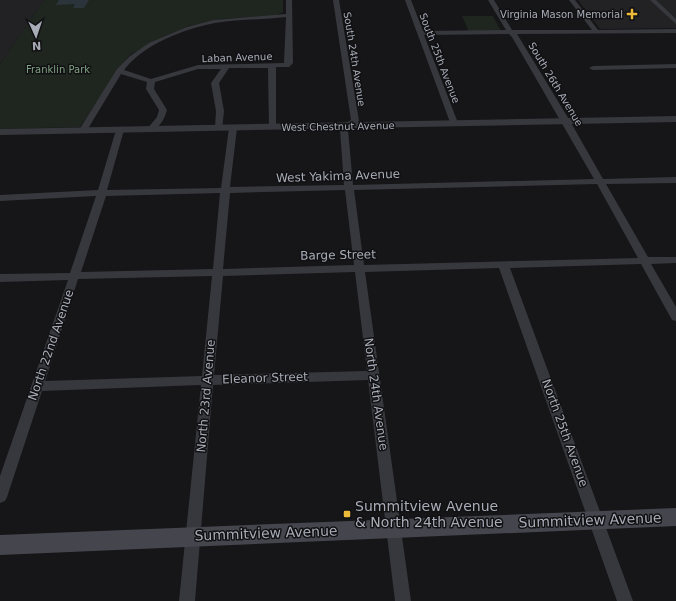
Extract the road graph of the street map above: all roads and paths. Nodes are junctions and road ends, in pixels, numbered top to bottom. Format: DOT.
graph roads {
  1 [pos="289,0"];
  2 [pos="336,0"];
  3 [pos="408,0"];
  4 [pos="491,0"];
  5 [pos="572,0"];
  6 [pos="653,0"];
  7 [pos="289,15"];
  8 [pos="676,22"];
  9 [pos="596,31"];
  10 [pos="676,31"];
  11 [pos="510,32"];
  12 [pos="420,33"];
  13 [pos="272,66"];
  14 [pos="676,66"];
  15 [pos="226,67"];
  16 [pos="593,68"];
  17 [pos="120,71"];
  18 [pos="151,81"];
  19 [pos="676,119"];
  20 [pos="566,120"];
  21 [pos="454,123"];
  22 [pos="347,126"];
  23 [pos="273,127"];
  24 [pos="219,128"];
  25 [pos="233,128"];
  26 [pos="151,129"];
  27 [pos="83,130"];
  28 [pos="120,130"];
  29 [pos="0,132"];
  30 [pos="676,180"];
  31 [pos="601,181"];
  32 [pos="349,188"];
  33 [pos="225,192"];
  34 [pos="102,193"];
  35 [pos="0,198"];
  36 [pos="676,260"];
  37 [pos="643,261"];
  38 [pos="503,264"];
  39 [pos="359,268"];
  40 [pos="218,271"];
  41 [pos="74,276"];
  42 [pos="0,278"];
  43 [pos="676,317"];
  44 [pos="373,375"];
  45 [pos="207,380"];
  46 [pos="37,386"];
  47 [pos="0,497"];
  48 [pos="676,517"];
  49 [pos="596,520"];
  50 [pos="394,528"];
  51 [pos="193,536"];
  52 [pos="0,545"];
  53 [pos="187,601"];
  54 [pos="403,601"];
  55 [pos="625,601"];
  1 -- 7 [label="street"];
  2 -- 22 [label="street, South 24th Avenue"];
  3 -- 12 [label="street, South 25th Avenue"];
  4 -- 11 [label="street, South 26th Avenue"];
  5 -- 9 [label="street"];
  6 -- 8 [label="street"];
  7 -- 13 [label="street, Laban Avenue"];
  7 -- 17 [label="street"];
  9 -- 10 [label="street"];
  9 -- 11 [label="street"];
  11 -- 12 [label="street"];
  11 -- 20 [label="street, South 26th Avenue"];
  12 -- 21 [label="street, South 25th Avenue"];
  13 -- 15 [label="street, Laban Avenue"];
  13 -- 23 [label="street"];
  14 -- 16 [label="street"];
  15 -- 18 [label="street, Laban Avenue"];
  15 -- 24 [label="street"];
  17 -- 18 [label="street"];
  17 -- 27 [label="street"];
  18 -- 26 [label="street"];
  19 -- 20 [label="street, West Chestnut Avenue"];
  20 -- 21 [label="street, West Chestnut Avenue"];
  20 -- 31 [label="street, South 26th Avenue"];
  21 -- 22 [label="street, West Chestnut Avenue"];
  22 -- 23 [label="street, West Chestnut Avenue"];
  22 -- 32 [label="street, South 24th Avenue"];
  23 -- 25 [label="street, West Chestnut Avenue"];
  24 -- 25 [label="street, West Chestnut Avenue"];
  24 -- 26 [label="street, West Chestnut Avenue"];
  25 -- 33 [label="street, North 23rd Avenue"];
  26 -- 28 [label="street, West Chestnut Avenue"];
  27 -- 28 [label="street, West Chestnut Avenue"];
  27 -- 29 [label="street, West Chestnut Avenue"];
  28 -- 34 [label="street, North 22nd Avenue"];
  30 -- 31 [label="street, West Yakima Avenue"];
  31 -- 32 [label="street, West Yakima Avenue"];
  31 -- 37 [label="street, South 26th Avenue"];
  32 -- 33 [label="street, West Yakima Avenue"];
  32 -- 39 [label="street, North 24th Avenue"];
  33 -- 34 [label="street, West Yakima Avenue"];
  33 -- 40 [label="street, North 23rd Avenue"];
  34 -- 35 [label="street, West Yakima Avenue"];
  34 -- 41 [label="street, North 22nd Avenue"];
  36 -- 37 [label="street, Barge Street"];
  37 -- 38 [label="street, Barge Street"];
  37 -- 43 [label="street, South 26th Avenue"];
  38 -- 39 [label="street, Barge Street"];
  38 -- 49 [label="street, North 25th Avenue"];
  39 -- 40 [label="street, Barge Street"];
  39 -- 44 [label="street, North 24th Avenue"];
  40 -- 41 [label="street, Barge Street"];
  40 -- 45 [label="street, North 23rd Avenue"];
  41 -- 42 [label="street, Barge Street"];
  41 -- 46 [label="street, North 22nd Avenue"];
  44 -- 45 [label="street, Eleanor Street"];
  44 -- 50 [label="street, North 24th Avenue"];
  45 -- 46 [label="street, Eleanor Street"];
  45 -- 51 [label="street, North 23rd Avenue"];
  46 -- 47 [label="street, North 22nd Avenue"];
  48 -- 49 [label="main road, Summitview Avenue"];
  49 -- 50 [label="main road, Summitview Avenue"];
  49 -- 55 [label="street, North 25th Avenue"];
  50 -- 51 [label="main road, Summitview Avenue"];
  50 -- 54 [label="street, North 24th Avenue"];
  51 -- 52 [label="main road, Summitview Avenue"];
  51 -- 53 [label="street, North 23rd Avenue"];
}
